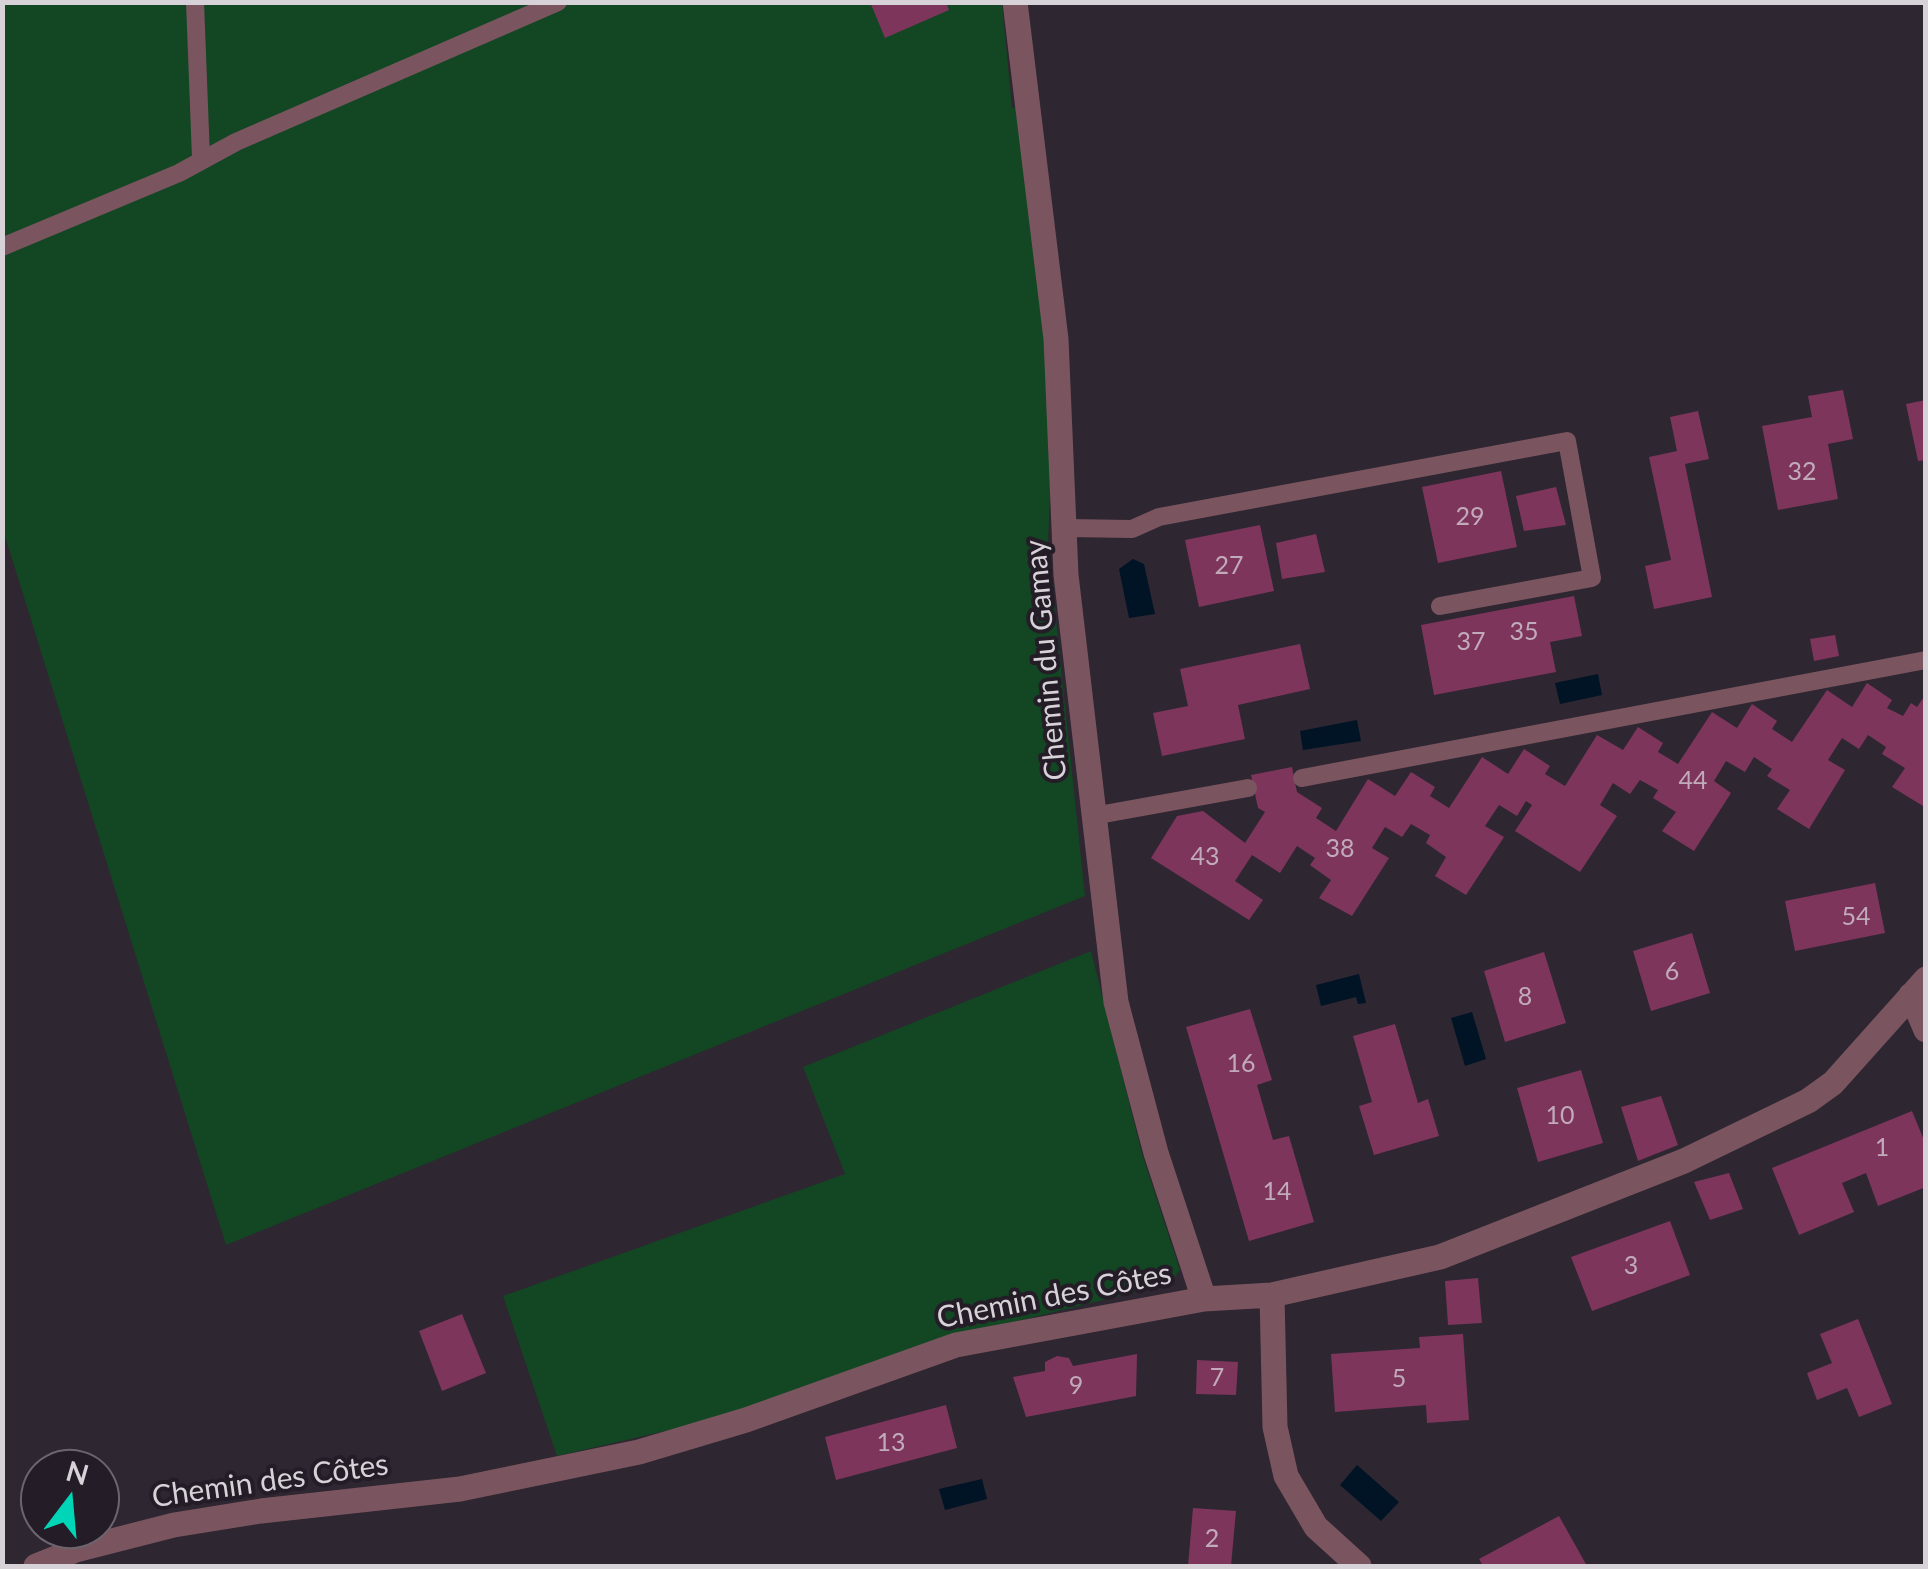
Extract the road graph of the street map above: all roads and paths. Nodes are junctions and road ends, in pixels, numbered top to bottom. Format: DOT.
graph roads {
  1 [pos="195,2"];
  2 [pos="558,2"];
  3 [pos="1015,2"];
  4 [pos="201,158"];
  5 [pos="2,247"];
  6 [pos="1066,528"];
  7 [pos="1440,606"];
  8 [pos="1926,660"];
  9 [pos="1302,778"];
  10 [pos="1248,788"];
  11 [pos="1093,816"];
  12 [pos="1918,987"];
  13 [pos="1926,1030"];
  14 [pos="1272,1295"];
  15 [pos="1204,1299"];
  16 [pos="36,1566"];
  17 [pos="1359,1566"];
  1 -- 4 [label="lane"];
  2 -- 4 [label="lane"];
  3 -- 6 [label="street, Chemin du Gamay"];
  4 -- 5 [label="lane"];
  6 -- 7 [label="lane"];
  6 -- 11 [label="street, Chemin du Gamay"];
  8 -- 9 [label="lane"];
  10 -- 11 [label="lane"];
  11 -- 15 [label="street, Chemin du Gamay"];
  12 -- 13 [label="street"];
  12 -- 14 [label="street, Chemin des Côtes"];
  14 -- 15 [label="street, Chemin des Côtes"];
  14 -- 17 [label="street"];
  15 -- 16 [label="street, Chemin des Côtes"];
}
